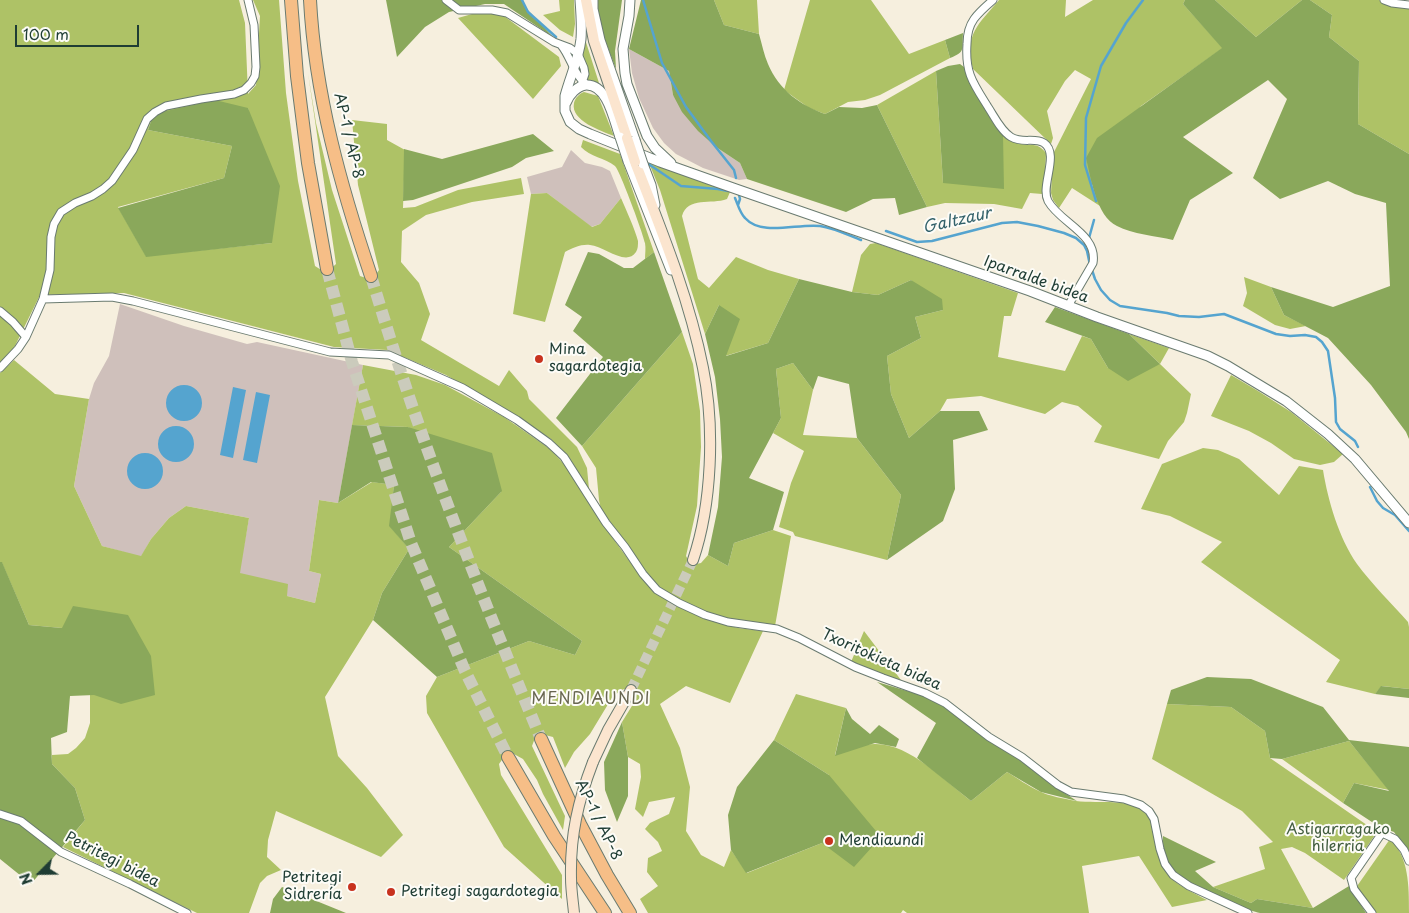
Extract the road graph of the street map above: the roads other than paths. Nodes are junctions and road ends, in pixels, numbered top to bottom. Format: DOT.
graph roads {
  1 [pos="248,0"];
  2 [pos="291,0"];
  3 [pos="310,0"];
  4 [pos="446,0"];
  5 [pos="580,0"];
  6 [pos="586,0"];
  7 [pos="593,0"];
  8 [pos="630,0"];
  9 [pos="993,0"];
  10 [pos="1384,0"];
  11 [pos="1409,5"];
  12 [pos="581,39"];
  13 [pos="563,46"];
  14 [pos="578,54"];
  15 [pos="574,68"];
  16 [pos="584,84"];
  17 [pos="565,108"];
  18 [pos="638,114"];
  19 [pos="647,136"];
  20 [pos="627,138"];
  21 [pos="657,147"];
  22 [pos="629,149"];
  23 [pos="642,150"];
  24 [pos="639,161"];
  25 [pos="677,168"];
  26 [pos="692,172"];
  27 [pos="327,269"];
  28 [pos="371,276"];
  29 [pos="681,289"];
  30 [pos="43,299"];
  31 [pos="1068,306"];
  32 [pos="0,311"];
  33 [pos="26,337"];
  34 [pos="0,368"];
  35 [pos="1409,523"];
  36 [pos="693,560"];
  37 [pos="631,690"];
  38 [pos="541,739"];
  39 [pos="508,757"];
  40 [pos="0,814"];
  41 [pos="1409,861"];
  42 [pos="187,913"];
  43 [pos="574,913"];
  44 [pos="605,913"];
  45 [pos="630,913"];
  46 [pos="1248,913"];
  47 [pos="1372,913"];
  1 -- 30 [label="street"];
  2 -- 27 [label="highway"];
  3 -- 28 [label="highway, AP-1 / AP-8"];
  4 -- 13 [label="street"];
  5 -- 12 [label="street"];
  6 -- 20 [label="main road"];
  7 -- 20 [label="street"];
  8 -- 18 [label="street"];
  9 -- 31 [label="street"];
  10 -- 11 [label="street"];
  12 -- 13 [label="street"];
  12 -- 14 [label="street"];
  13 -- 14 [label="street"];
  13 -- 15 [label="street"];
  14 -- 15 [label="street"];
  14 -- 16 [label="street"];
  15 -- 16 [label="street"];
  15 -- 17 [label="street"];
  16 -- 17 [label="street"];
  16 -- 20 [label="street"];
  17 -- 22 [label="street"];
  18 -- 19 [label="street"];
  18 -- 21 [label="street"];
  19 -- 21 [label="street"];
  19 -- 23 [label="street"];
  20 -- 24 [label="main road, bridge"];
  21 -- 23 [label="street"];
  21 -- 24 [label="street"];
  21 -- 25 [label="street"];
  21 -- 26 [label="street"];
  22 -- 23 [label="street"];
  22 -- 24 [label="street"];
  24 -- 25 [label="street"];
  24 -- 29 [label="main road"];
  24 -- 29 [label="street"];
  25 -- 26 [label="street"];
  26 -- 31 [label="street, Iparralde bidea"];
  29 -- 36 [label="main road"];
  30 -- 33 [label="street"];
  30 -- 46 [label="street, Txoritokieta bidea"];
  31 -- 35 [label="street, Iparralde bidea"];
  32 -- 33 [label="street"];
  33 -- 34 [label="street"];
  37 -- 43 [label="main road, bridge"];
  38 -- 45 [label="highway, AP-1 / AP-8"];
  39 -- 44 [label="highway"];
  40 -- 42 [label="street, Petritegi bidea"];
  41 -- 47 [label="street"];
}
